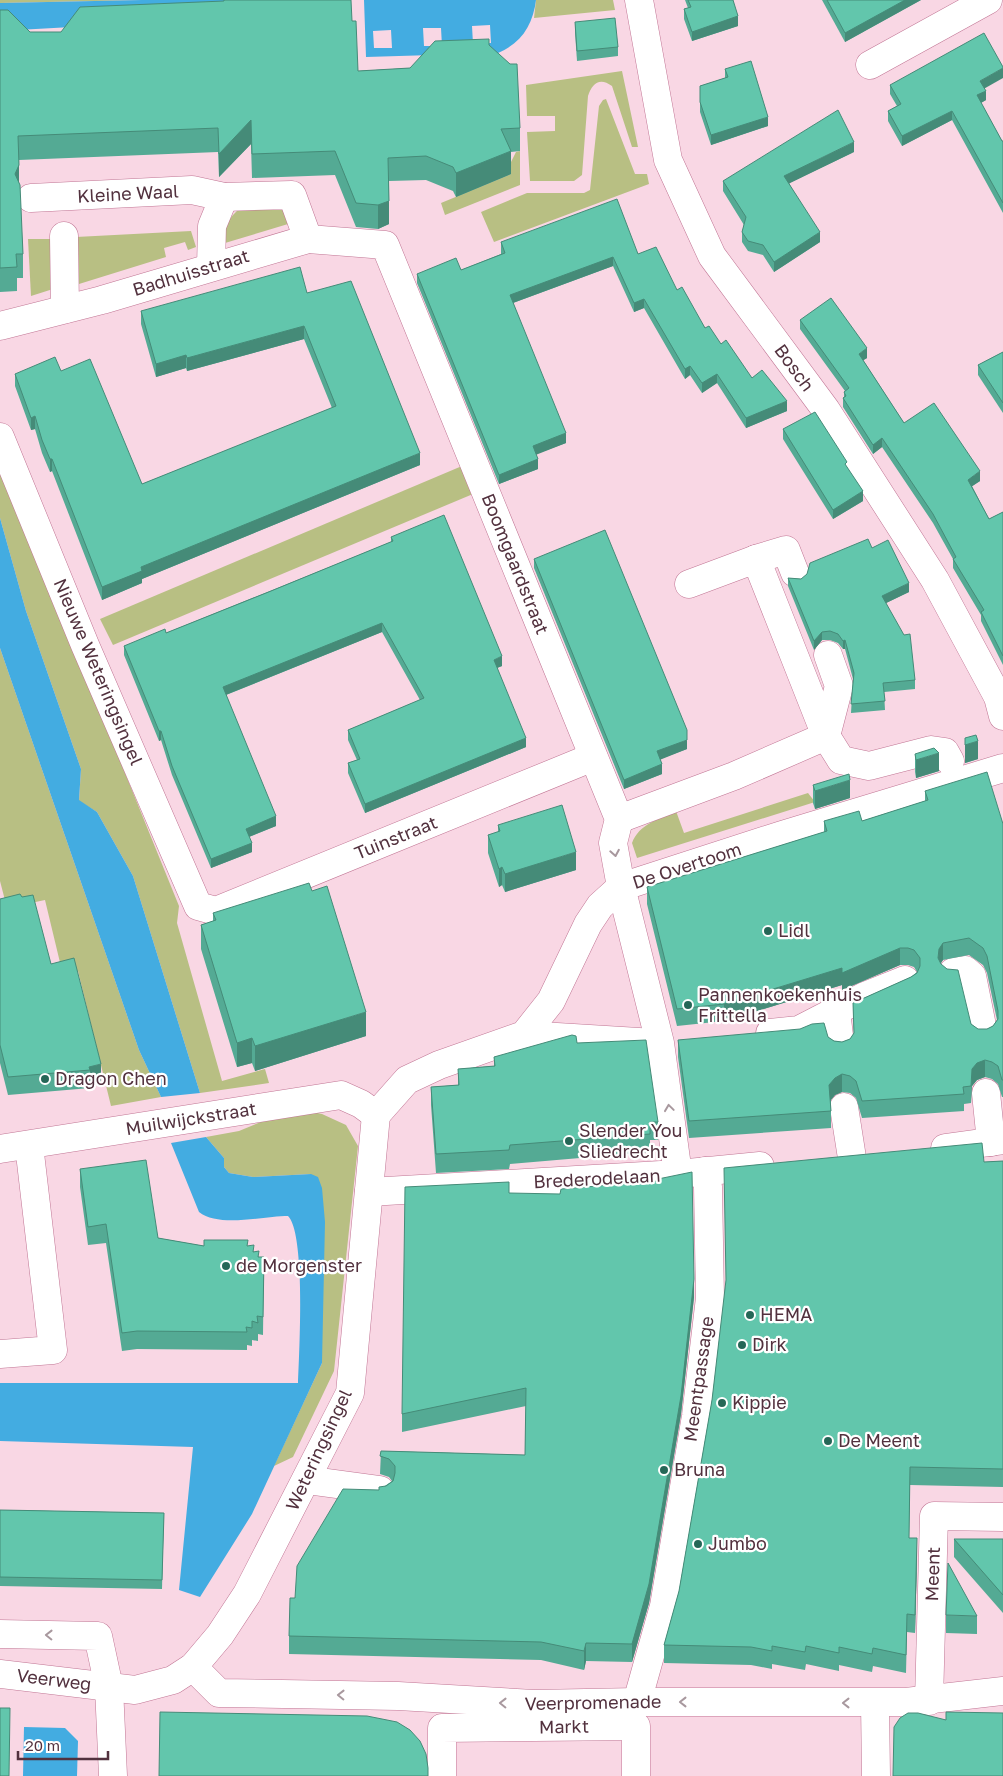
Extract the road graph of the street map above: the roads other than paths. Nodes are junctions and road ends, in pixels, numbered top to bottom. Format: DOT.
graph roads {
  1 [pos="639,0"];
  2 [pos="988,0"];
  3 [pos="870,65"];
  4 [pos="224,197"];
  5 [pos="30,198"];
  6 [pos="64,236"];
  7 [pos="308,239"];
  8 [pos="385,245"];
  9 [pos="211,267"];
  10 [pos="65,309"];
  11 [pos="0,326"];
  12 [pos="0,437"];
  13 [pos="756,559"];
  14 [pos="795,573"];
  15 [pos="689,584"];
  16 [pos="828,655"];
  17 [pos="1003,716"];
  18 [pos="826,736"];
  19 [pos="593,757"];
  20 [pos="950,761"];
  21 [pos="1003,768"];
  22 [pos="619,819"];
  23 [pos="621,887"];
  24 [pos="198,906"];
  25 [pos="953,972"];
  26 [pos="905,980"];
  27 [pos="836,1011"];
  28 [pos="983,1031"];
  29 [pos="524,1035"];
  30 [pos="749,1035"];
  31 [pos="690,1041"];
  32 [pos="660,1044"];
  33 [pos="840,1044"];
  34 [pos="986,1093"];
  35 [pos="844,1107"];
  36 [pos="376,1115"];
  37 [pos="997,1141"];
  38 [pos="29,1144"];
  39 [pos="0,1149"];
  40 [pos="921,1150"];
  41 [pos="882,1155"];
  42 [pos="852,1158"];
  43 [pos="822,1161"];
  44 [pos="783,1164"];
  45 [pos="499,1169"];
  46 [pos="705,1171"];
  47 [pos="678,1174"];
  48 [pos="369,1192"];
  49 [pos="0,1354"];
  50 [pos="306,1480"];
  51 [pos="380,1490"];
  52 [pos="1003,1517"];
  53 [pos="0,1634"];
  54 [pos="193,1667"];
  55 [pos="0,1674"];
  56 [pos="109,1687"];
  57 [pos="1003,1691"];
  58 [pos="441,1700"];
  59 [pos="929,1701"];
  60 [pos="637,1702"];
  61 [pos="875,1703"];
  62 [pos="442,1728"];
  63 [pos="113,1776"];
  64 [pos="442,1776"];
  65 [pos="636,1776"];
  66 [pos="876,1776"];
  1 -- 17 [label="street, Bosch"];
  2 -- 3 [label="street"];
  4 -- 5 [label="street, Kleine Waal"];
  4 -- 7 [label="street, Kleine Waal"];
  4 -- 9 [label="street"];
  6 -- 10 [label="street"];
  7 -- 8 [label="street, Badhuisstraat"];
  7 -- 9 [label="street, Badhuisstraat"];
  8 -- 19 [label="street, Boomgaardstraat"];
  9 -- 10 [label="street, Badhuisstraat"];
  10 -- 11 [label="street, Badhuisstraat"];
  12 -- 24 [label="street, Nieuwe Weteringsingel"];
  13 -- 14 [label="street"];
  13 -- 15 [label="street"];
  13 -- 18 [label="street"];
  16 -- 18 [label="street"];
  18 -- 20 [label="street"];
  18 -- 22 [label="street"];
  19 -- 22 [label="street, Boomgaardstraat"];
  19 -- 24 [label="street, Tuinstraat"];
  21 -- 23 [label="street, De Overtoom"];
  22 -- 23 [label="street, one-way"];
  23 -- 29 [label="street, De Overtoom"];
  23 -- 32 [label="street"];
  25 -- 28 [label="street"];
  26 -- 27 [label="street"];
  27 -- 30 [label="street"];
  27 -- 33 [label="street"];
  29 -- 32 [label="street"];
  29 -- 36 [label="street"];
  31 -- 32 [label="street"];
  47 -- 32 [label="street, one-way"];
  34 -- 37 [label="street"];
  35 -- 42 [label="street"];
  36 -- 38 [label="street, Muilwijckstraat"];
  36 -- 48 [label="street, Weteringsingel"];
  37 -- 40 [label="street"];
  38 -- 39 [label="street, Muilwijckstraat"];
  38 -- 49 [label="street"];
  41 -- 42 [label="street"];
  42 -- 43 [label="street"];
  44 -- 46 [label="street, Brederodelaan"];
  45 -- 47 [label="street"];
  46 -- 47 [label="street, Brederodelaan"];
  46 -- 60 [label="street, Meentpassage"];
  47 -- 48 [label="street, Brederodelaan"];
  48 -- 50 [label="street, Weteringsingel"];
  50 -- 51 [label="street"];
  50 -- 54 [label="street, Weteringsingel"];
  52 -- 59 [label="street, Meent"];
  56 -- 53 [label="street, Veerweg, one-way"];
  54 -- 56 [label="street, Veerweg"];
  58 -- 54 [label="street, Veerpromenade, one-way"];
  55 -- 56 [label="street, Veerweg"];
  56 -- 63 [label="street"];
  57 -- 59 [label="street, Veerpromenade"];
  60 -- 58 [label="street, Veerpromenade, one-way"];
  58 -- 62 [label="street"];
  59 -- 61 [label="street, Veerpromenade"];
  61 -- 60 [label="street, Veerpromenade, one-way"];
  61 -- 66 [label="street"];
  62 -- 64 [label="street"];
  62 -- 65 [label="street, Markt"];
}
